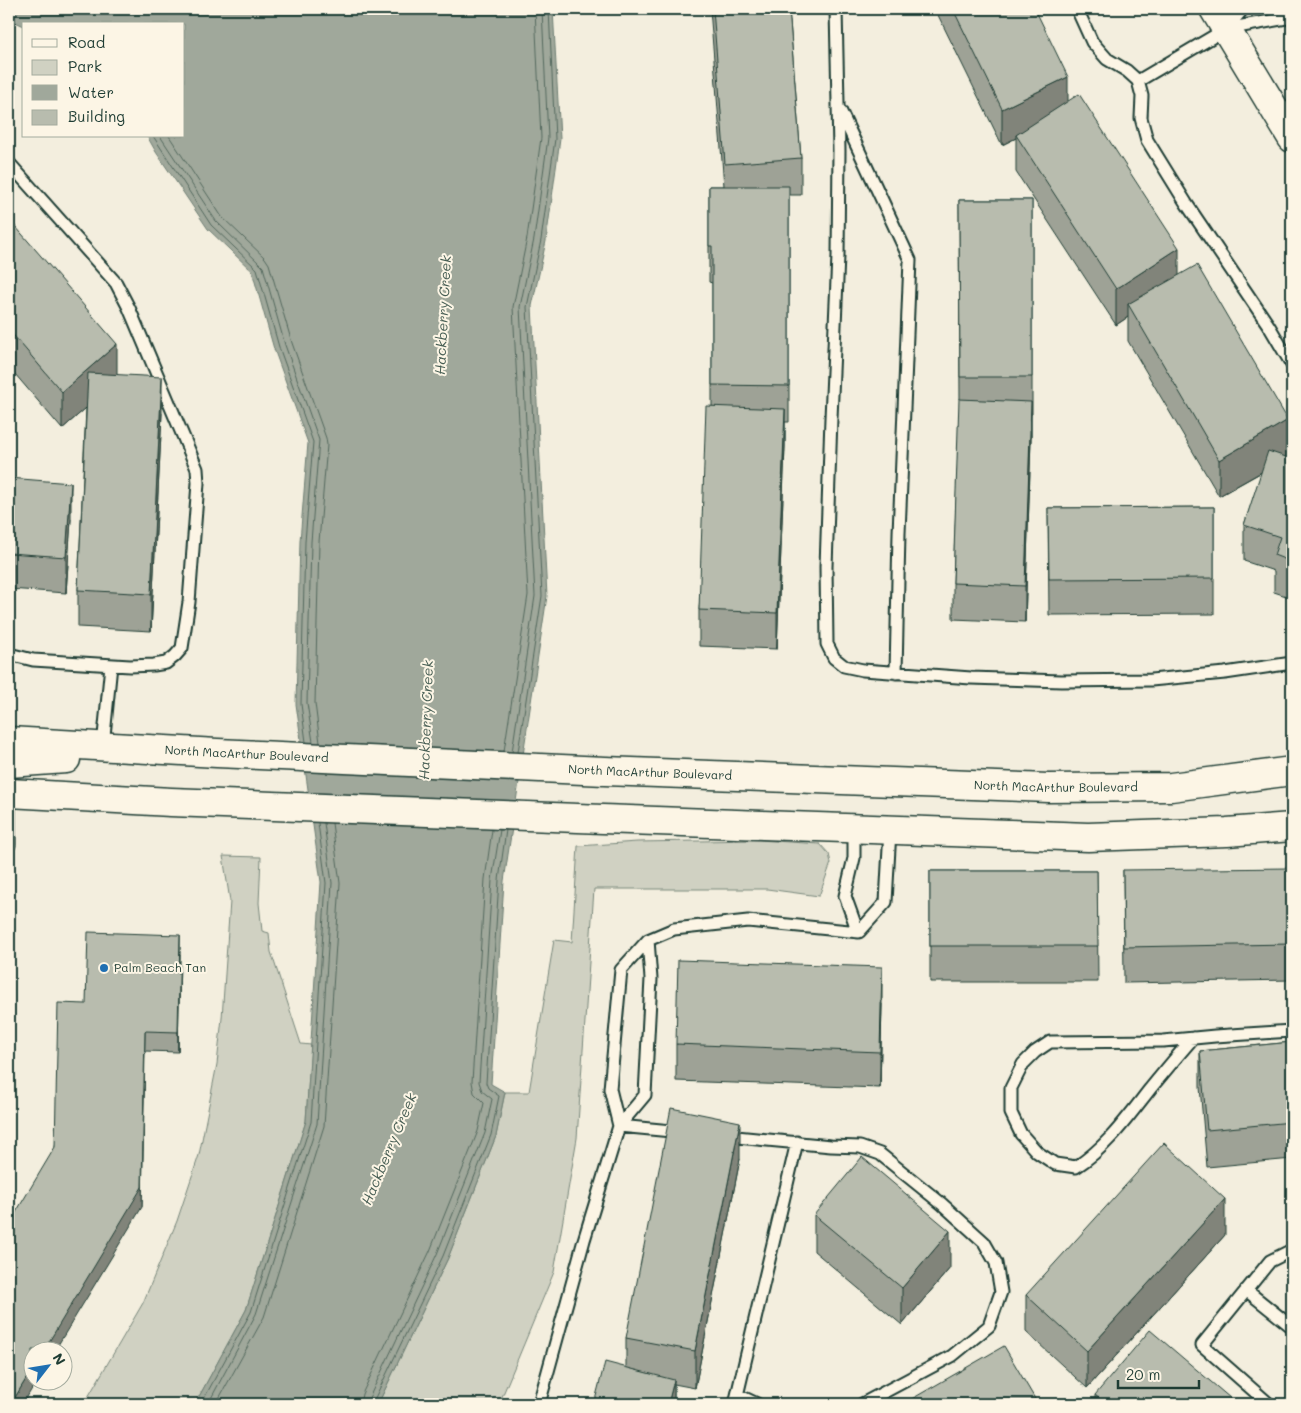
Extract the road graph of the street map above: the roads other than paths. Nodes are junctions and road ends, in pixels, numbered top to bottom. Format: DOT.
graph roads {
  1 [pos="836,9"];
  2 [pos="1077,9"];
  3 [pos="1228,16"];
  4 [pos="1292,18"];
  5 [pos="1138,81"];
  6 [pos="838,106"];
  7 [pos="1292,138"];
  8 [pos="9,163"];
  9 [pos="1292,365"];
  10 [pos="9,654"];
  11 [pos="1292,663"];
  12 [pos="111,665"];
  13 [pos="896,673"];
  14 [pos="9,741"];
  15 [pos="103,746"];
  16 [pos="9,762"];
  17 [pos="1292,770"];
  18 [pos="9,792"];
  19 [pos="1292,827"];
  20 [pos="854,828"];
  21 [pos="890,830"];
  22 [pos="9,845"];
  23 [pos="858,932"];
  24 [pos="648,940"];
  25 [pos="1292,1031"];
  26 [pos="1192,1038"];
  27 [pos="619,1126"];
  28 [pos="688,1132"];
  29 [pos="718,1135"];
  30 [pos="797,1142"];
  31 [pos="1292,1250"];
  32 [pos="1246,1290"];
  33 [pos="1292,1327"];
  34 [pos="737,1400"];
  35 [pos="538,1404"];
  36 [pos="757,1404"];
  37 [pos="862,1404"];
  38 [pos="1270,1404"];
  1 -- 6 [label="lane"];
  2 -- 5 [label="lane"];
  3 -- 4 [label="lane"];
  3 -- 5 [label="lane"];
  3 -- 7 [label="main road"];
  5 -- 9 [label="lane"];
  6 -- 13 [label="lane"];
  6 -- 13 [label="lane"];
  8 -- 12 [label="lane"];
  10 -- 12 [label="lane"];
  11 -- 13 [label="lane"];
  12 -- 15 [label="lane"];
  14 -- 15 [label="main road, North MacArthur Boulevard"];
  15 -- 16 [label="main road"];
  15 -- 17 [label="main road, North MacArthur Boulevard"];
  18 -- 20 [label="main road"];
  18 -- 22 [label="lane"];
  19 -- 21 [label="main road"];
  20 -- 21 [label="main road"];
  20 -- 23 [label="lane"];
  21 -- 23 [label="lane"];
  23 -- 24 [label="lane"];
  24 -- 27 [label="lane"];
  24 -- 27 [label="lane"];
  25 -- 26 [label="lane"];
  26 -- 26 [label="lane"];
  27 -- 28 [label="lane"];
  27 -- 35 [label="lane"];
  29 -- 30 [label="lane"];
  30 -- 34 [label="lane"];
  30 -- 37 [label="lane"];
  31 -- 32 [label="lane"];
  32 -- 33 [label="lane"];
  32 -- 38 [label="lane"];
  34 -- 36 [label="lane"];
}
